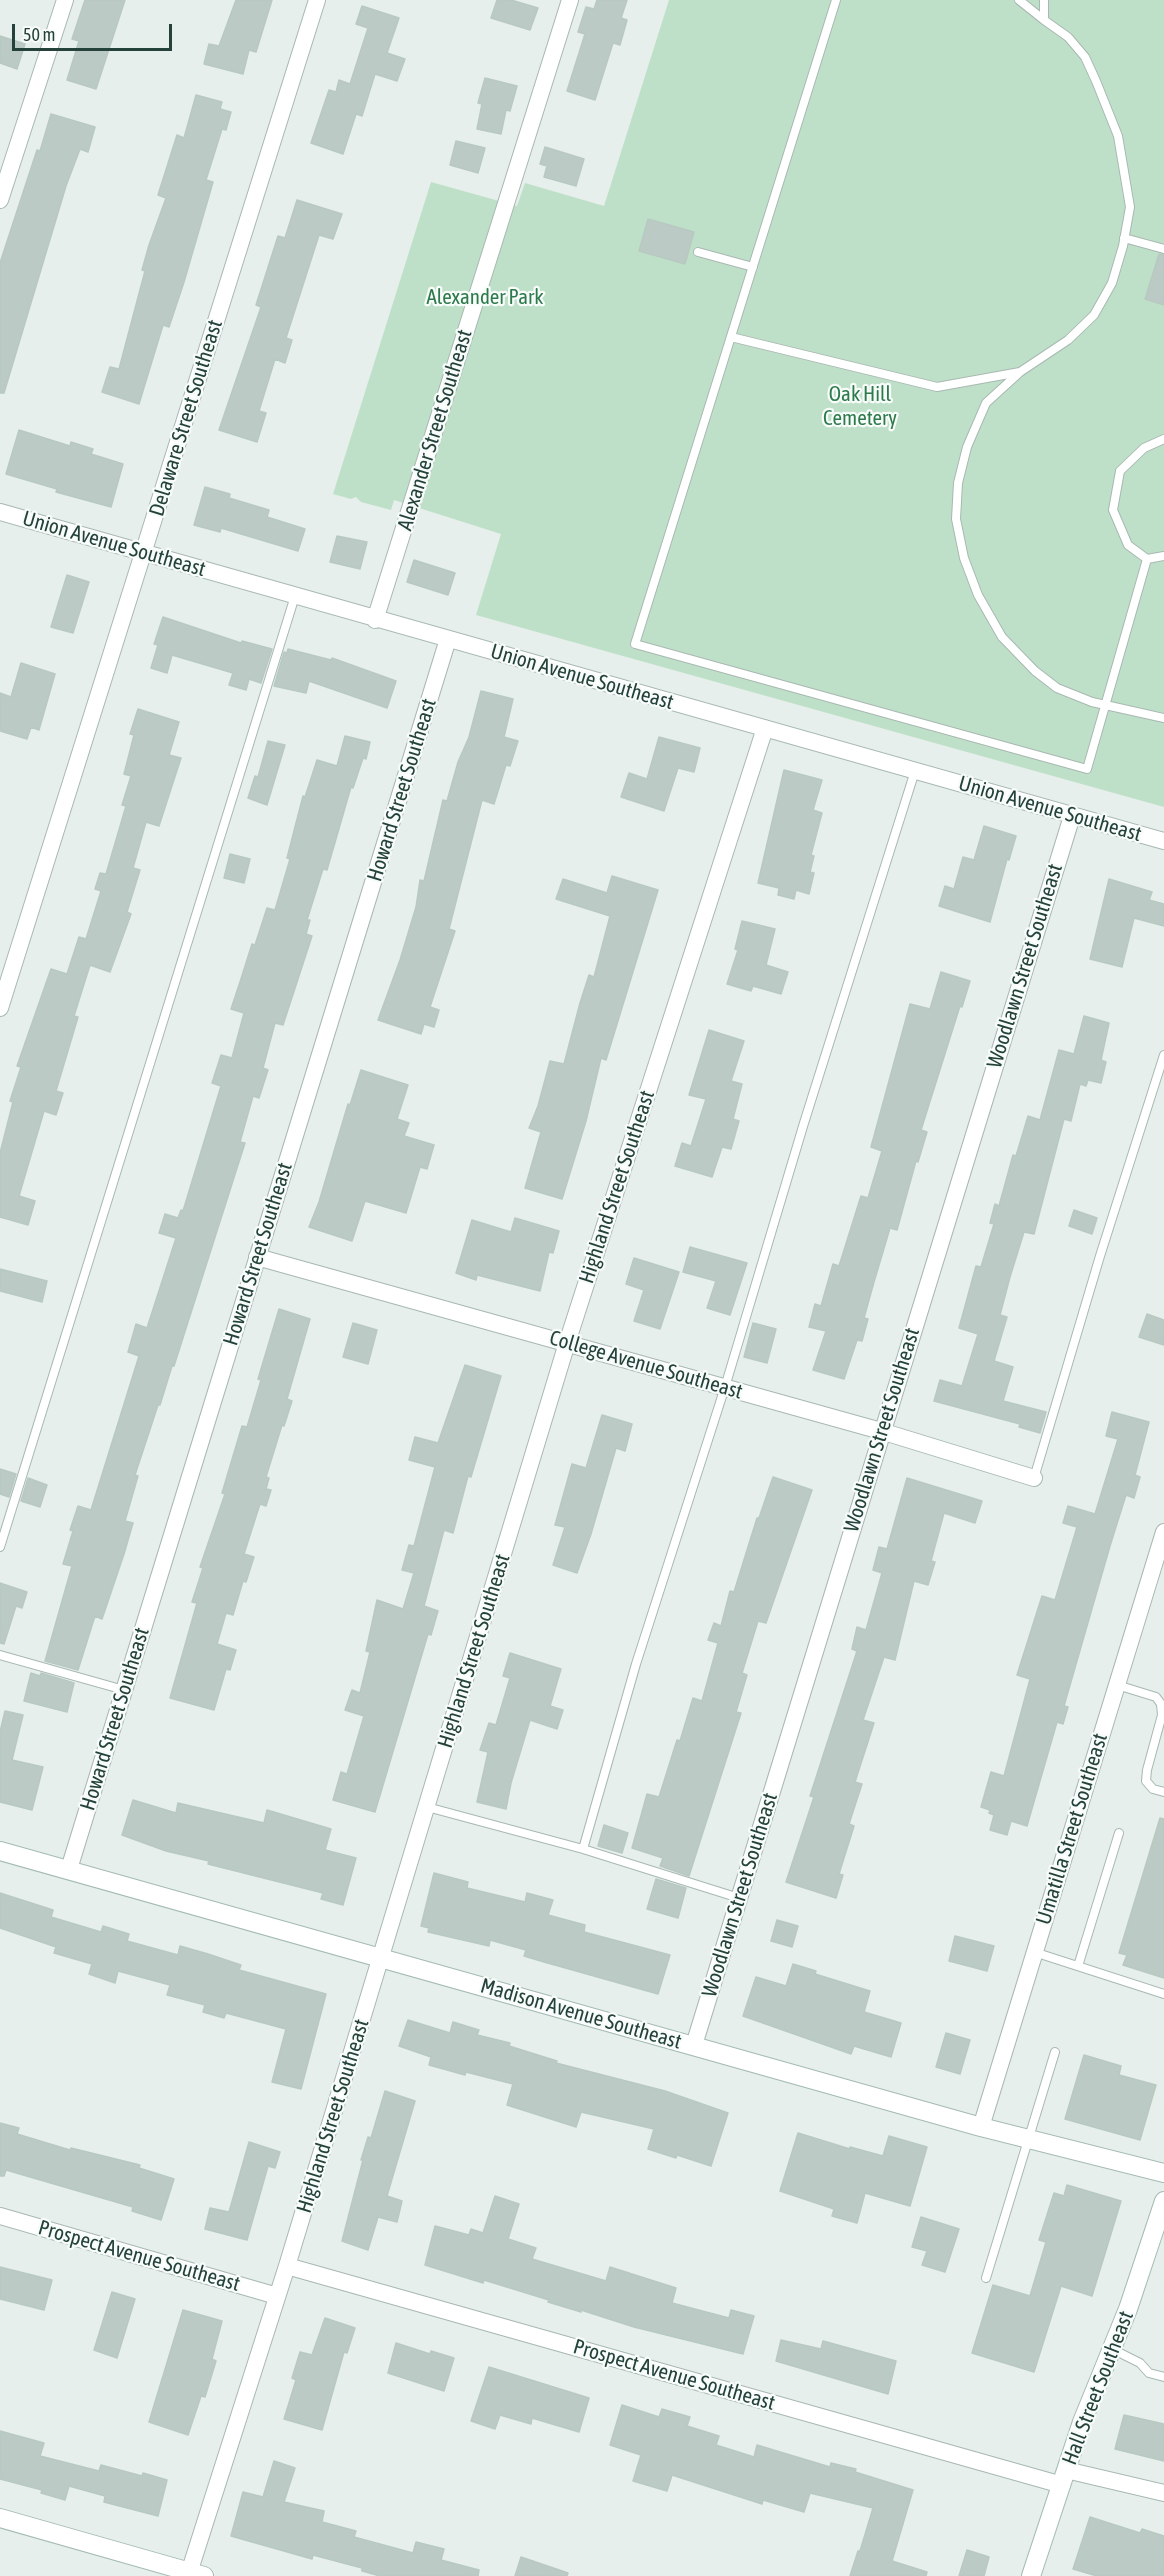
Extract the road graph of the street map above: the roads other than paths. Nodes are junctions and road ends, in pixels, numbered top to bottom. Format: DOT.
graph roads {
  1 [pos="64,0"];
  2 [pos="317,0"];
  3 [pos="570,0"];
  4 [pos="836,0"];
  5 [pos="1019,0"];
  6 [pos="1044,0"];
  7 [pos="1044,20"];
  8 [pos="0,200"];
  9 [pos="1124,238"];
  10 [pos="1164,249"];
  11 [pos="698,252"];
  12 [pos="753,267"];
  13 [pos="731,337"];
  14 [pos="1020,372"];
  15 [pos="1164,439"];
  16 [pos="0,512"];
  17 [pos="144,552"];
  18 [pos="1164,556"];
  19 [pos="1147,559"];
  20 [pos="296,596"];
  21 [pos="375,620"];
  22 [pos="448,639"];
  23 [pos="1106,706"];
  24 [pos="1164,718"];
  25 [pos="765,728"];
  26 [pos="915,771"];
  27 [pos="1072,816"];
  28 [pos="1164,841"];
  29 [pos="0,1008"];
  30 [pos="1164,1055"];
  31 [pos="256,1257"];
  32 [pos="567,1343"];
  33 [pos="725,1387"];
  34 [pos="881,1431"];
  35 [pos="1034,1478"];
  36 [pos="1164,1532"];
  37 [pos="0,1547"];
  38 [pos="0,1655"];
  39 [pos="1117,1686"];
  40 [pos="124,1690"];
  41 [pos="1164,1792"];
  42 [pos="427,1807"];
  43 [pos="1119,1833"];
  44 [pos="583,1849"];
  45 [pos="0,1851"];
  46 [pos="69,1869"];
  47 [pos="739,1898"];
  48 [pos="1034,1952"];
  49 [pos="381,1958"];
  50 [pos="1078,1966"];
  51 [pos="1164,1994"];
  52 [pos="694,2045"];
  53 [pos="1056,2052"];
  54 [pos="981,2127"];
  55 [pos="1030,2139"];
  56 [pos="1164,2173"];
  57 [pos="1164,2201"];
  58 [pos="0,2216"];
  59 [pos="287,2266"];
  60 [pos="986,2278"];
  61 [pos="277,2296"];
  62 [pos="1112,2349"];
  63 [pos="1164,2377"];
  64 [pos="1064,2477"];
  65 [pos="1164,2493"];
  66 [pos="0,2518"];
  67 [pos="194,2575"];
  68 [pos="1031,2576"];
  1 -- 8 [label="street"];
  2 -- 17 [label="street, Delaware Street Southeast"];
  3 -- 21 [label="street, Alexander Street Southeast"];
  4 -- 12 [label="lane"];
  5 -- 7 [label="lane"];
  6 -- 7 [label="lane"];
  7 -- 9 [label="lane"];
  9 -- 10 [label="lane"];
  9 -- 14 [label="lane"];
  11 -- 12 [label="lane"];
  12 -- 13 [label="lane"];
  13 -- 14 [label="lane"];
  13 -- 23 [label="lane"];
  14 -- 23 [label="lane"];
  15 -- 19 [label="lane"];
  16 -- 17 [label="street, Union Avenue Southeast"];
  17 -- 20 [label="street, Union Avenue Southeast"];
  17 -- 29 [label="street, Delaware Street Southeast"];
  18 -- 19 [label="lane"];
  19 -- 23 [label="lane"];
  20 -- 21 [label="street, Union Avenue Southeast"];
  20 -- 37 [label="lane"];
  21 -- 22 [label="street, Union Avenue Southeast"];
  22 -- 25 [label="street, Union Avenue Southeast"];
  22 -- 31 [label="street, Howard Street Southeast"];
  23 -- 24 [label="lane"];
  25 -- 26 [label="street, Union Avenue Southeast"];
  25 -- 32 [label="street, Highland Street Southeast"];
  26 -- 27 [label="street, Union Avenue Southeast"];
  26 -- 33 [label="lane"];
  27 -- 28 [label="street, Union Avenue Southeast"];
  27 -- 34 [label="street, Woodlawn Street Southeast"];
  30 -- 35 [label="lane"];
  31 -- 32 [label="street, College Avenue Southeast"];
  31 -- 40 [label="street, Howard Street Southeast"];
  32 -- 33 [label="street, College Avenue Southeast"];
  32 -- 42 [label="street, Highland Street Southeast"];
  33 -- 34 [label="street, College Avenue Southeast"];
  33 -- 44 [label="lane"];
  34 -- 35 [label="street, College Avenue Southeast"];
  34 -- 47 [label="street, Woodlawn Street Southeast"];
  36 -- 39 [label="street, Umatilla Street Southeast"];
  38 -- 40 [label="lane"];
  39 -- 41 [label="lane"];
  39 -- 48 [label="street, Umatilla Street Southeast"];
  40 -- 46 [label="street, Howard Street Southeast"];
  42 -- 44 [label="lane"];
  42 -- 49 [label="street, Highland Street Southeast"];
  43 -- 50 [label="lane"];
  44 -- 47 [label="lane"];
  45 -- 46 [label="street, Madison Avenue Southeast"];
  46 -- 49 [label="street, Madison Avenue Southeast"];
  47 -- 52 [label="street, Woodlawn Street Southeast"];
  48 -- 50 [label="lane"];
  48 -- 54 [label="street, Umatilla Street Southeast"];
  49 -- 52 [label="street, Madison Avenue Southeast"];
  49 -- 59 [label="street, Highland Street Southeast"];
  50 -- 51 [label="lane"];
  52 -- 54 [label="street, Madison Avenue Southeast"];
  53 -- 55 [label="lane"];
  54 -- 55 [label="street, Madison Avenue Southeast"];
  55 -- 56 [label="street, Madison Avenue Southeast"];
  55 -- 60 [label="lane"];
  57 -- 62 [label="street, Hall Street Southeast"];
  58 -- 61 [label="street, Prospect Avenue Southeast"];
  59 -- 61 [label="street, Highland Street Southeast"];
  59 -- 64 [label="street, Prospect Avenue Southeast"];
  61 -- 67 [label="street, Highland Street Southeast"];
  62 -- 63 [label="lane"];
  62 -- 64 [label="street, Hall Street Southeast"];
  64 -- 65 [label="street, Prospect Avenue Southeast"];
  64 -- 68 [label="street, Hall Street Southeast"];
  66 -- 67 [label="street"];
}
